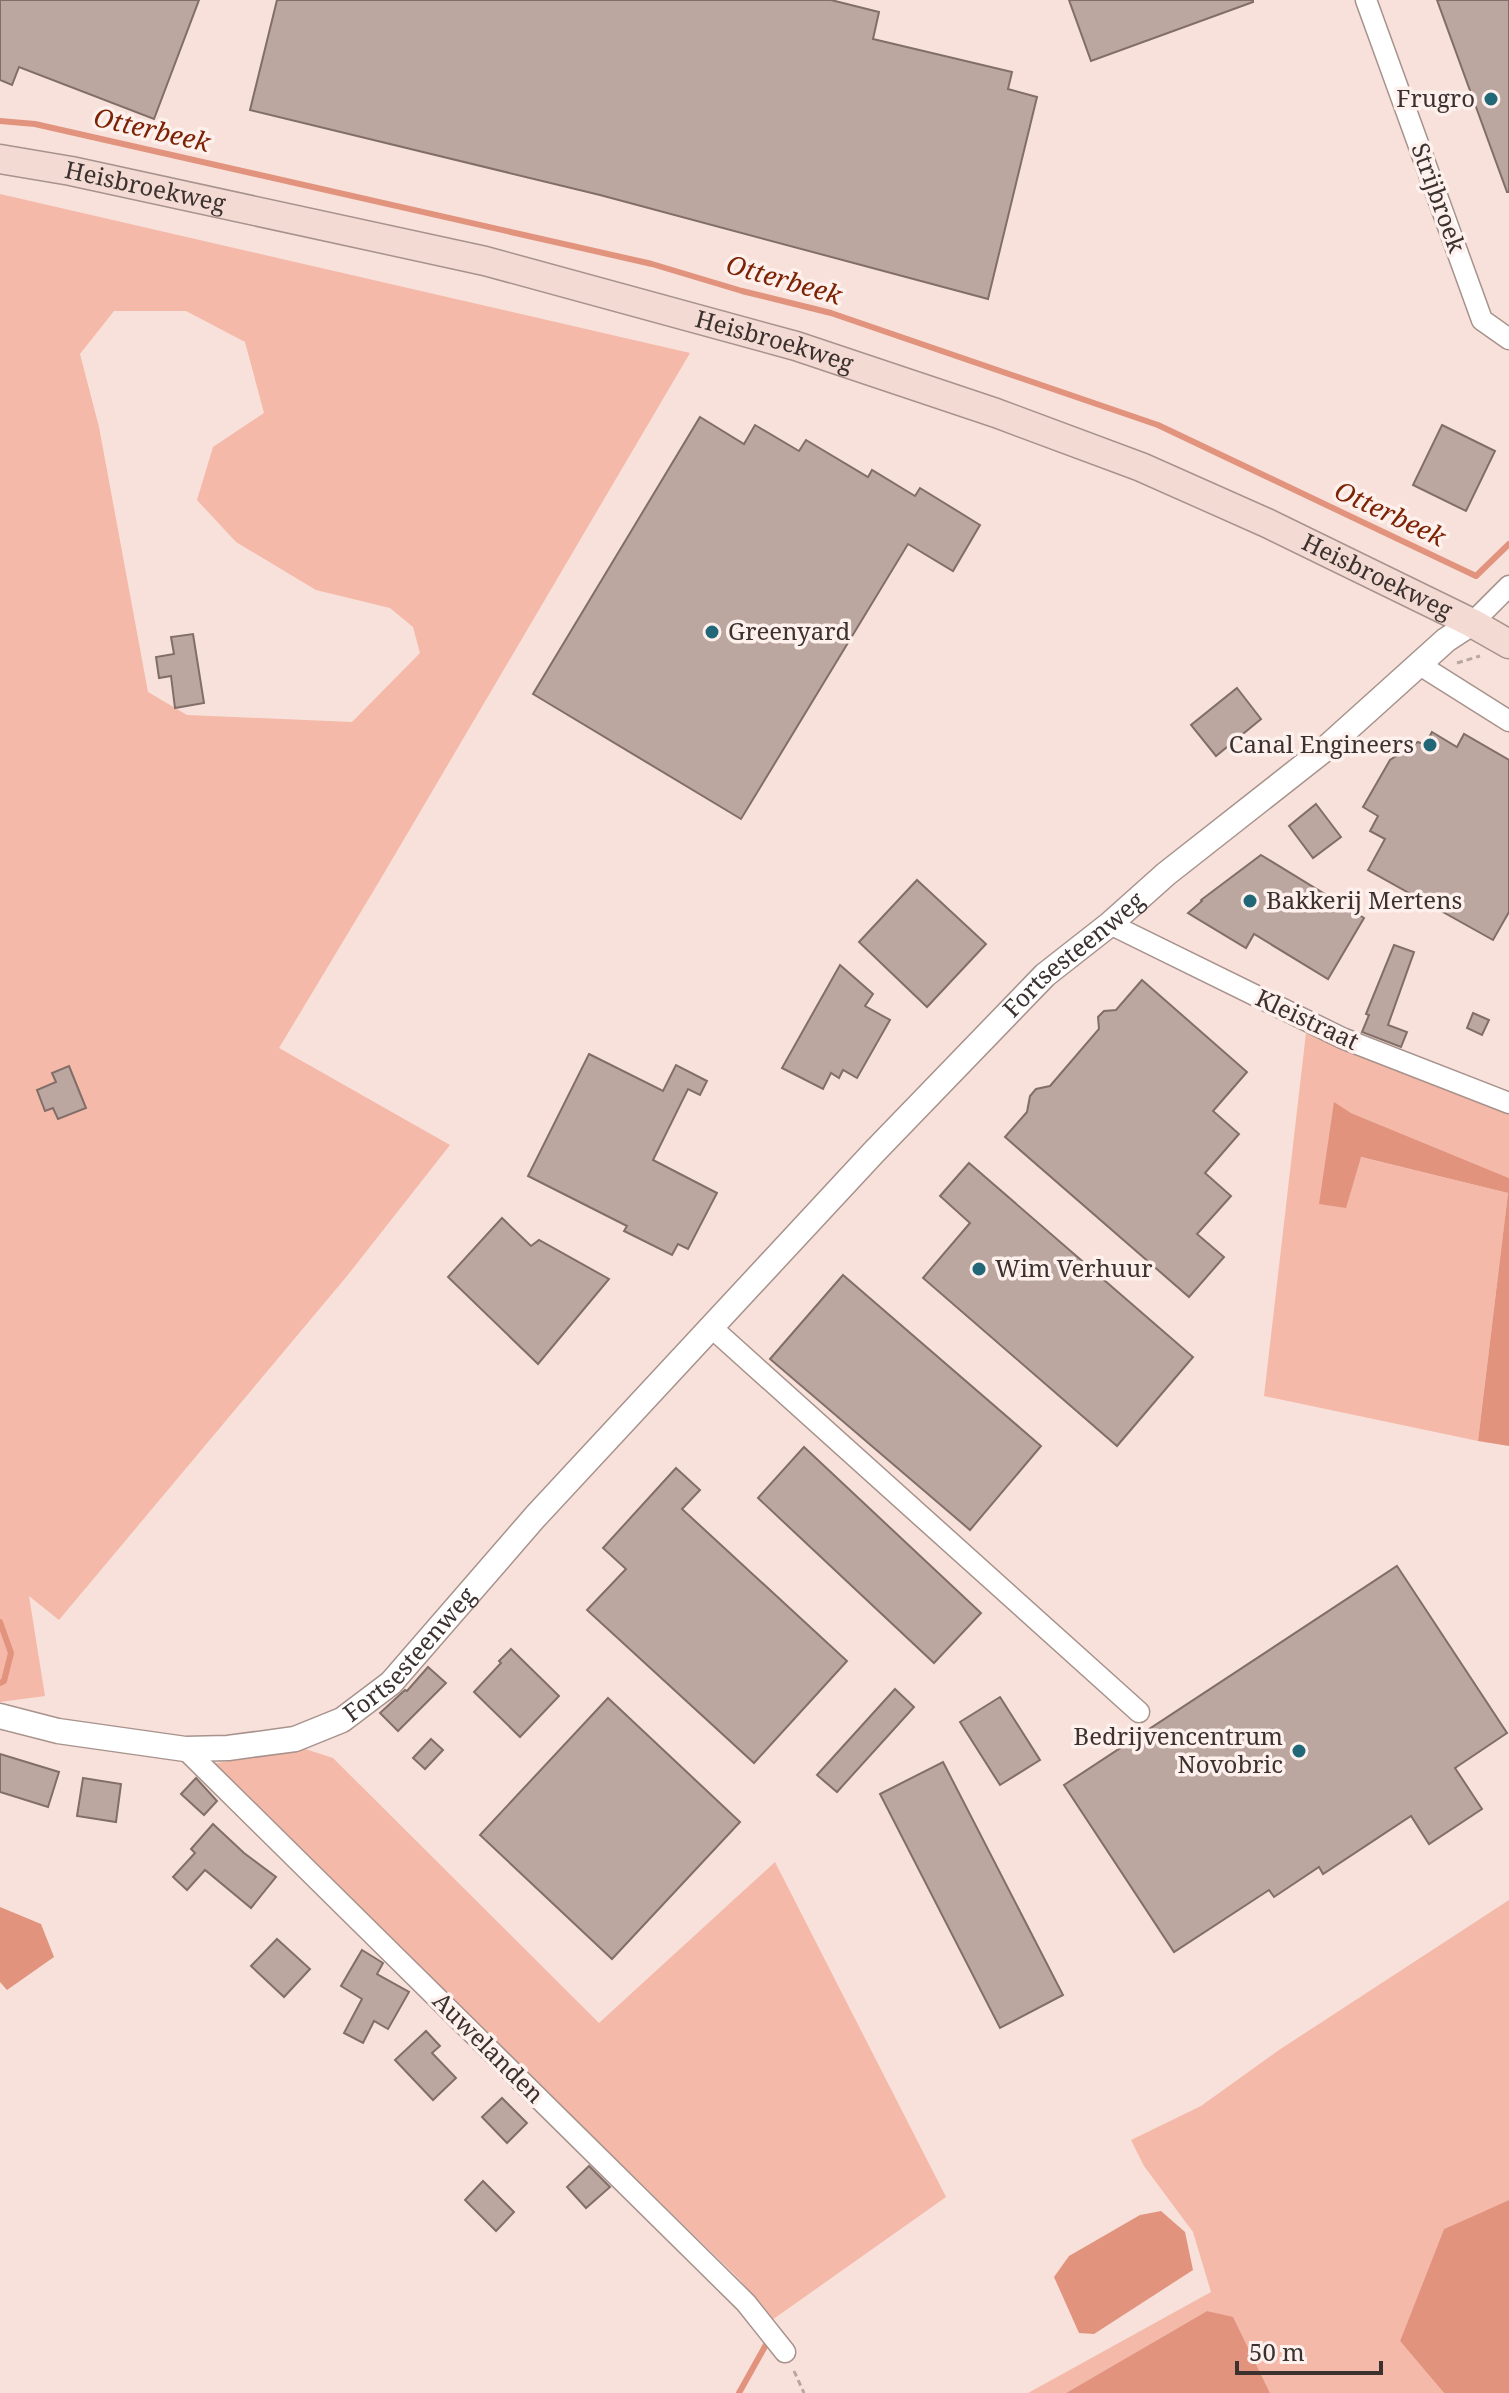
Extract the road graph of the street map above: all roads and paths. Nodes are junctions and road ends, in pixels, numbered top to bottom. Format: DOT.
graph roads {
  1 [pos="1366,0"];
  2 [pos="0,159"];
  3 [pos="1509,339"];
  4 [pos="1509,586"];
  5 [pos="1472,623"];
  6 [pos="1506,642"];
  7 [pos="1455,664"];
  8 [pos="1420,665"];
  9 [pos="1509,721"];
  10 [pos="1110,924"];
  11 [pos="1509,1103"];
  12 [pos="711,1327"];
  13 [pos="1139,1712"];
  14 [pos="0,1716"];
  15 [pos="185,1749"];
  16 [pos="785,2352"];
  17 [pos="804,2393"];
  1 -- 3 [label="street, Strijbroek"];
  2 -- 5 [label="main road, Heisbroekweg"];
  4 -- 5 [label="street"];
  5 -- 6 [label="main road, Heisbroekweg"];
  5 -- 8 [label="street, Fortsesteenweg"];
  6 -- 7 [label="path"];
  8 -- 9 [label="street"];
  8 -- 10 [label="street, Fortsesteenweg"];
  10 -- 11 [label="street, Kleistraat"];
  10 -- 12 [label="street, Fortsesteenweg"];
  12 -- 13 [label="street"];
  12 -- 15 [label="street, Fortsesteenweg"];
  14 -- 15 [label="street, Fortsesteenweg"];
  15 -- 16 [label="street, Auwelanden"];
  16 -- 17 [label="path"];
}
